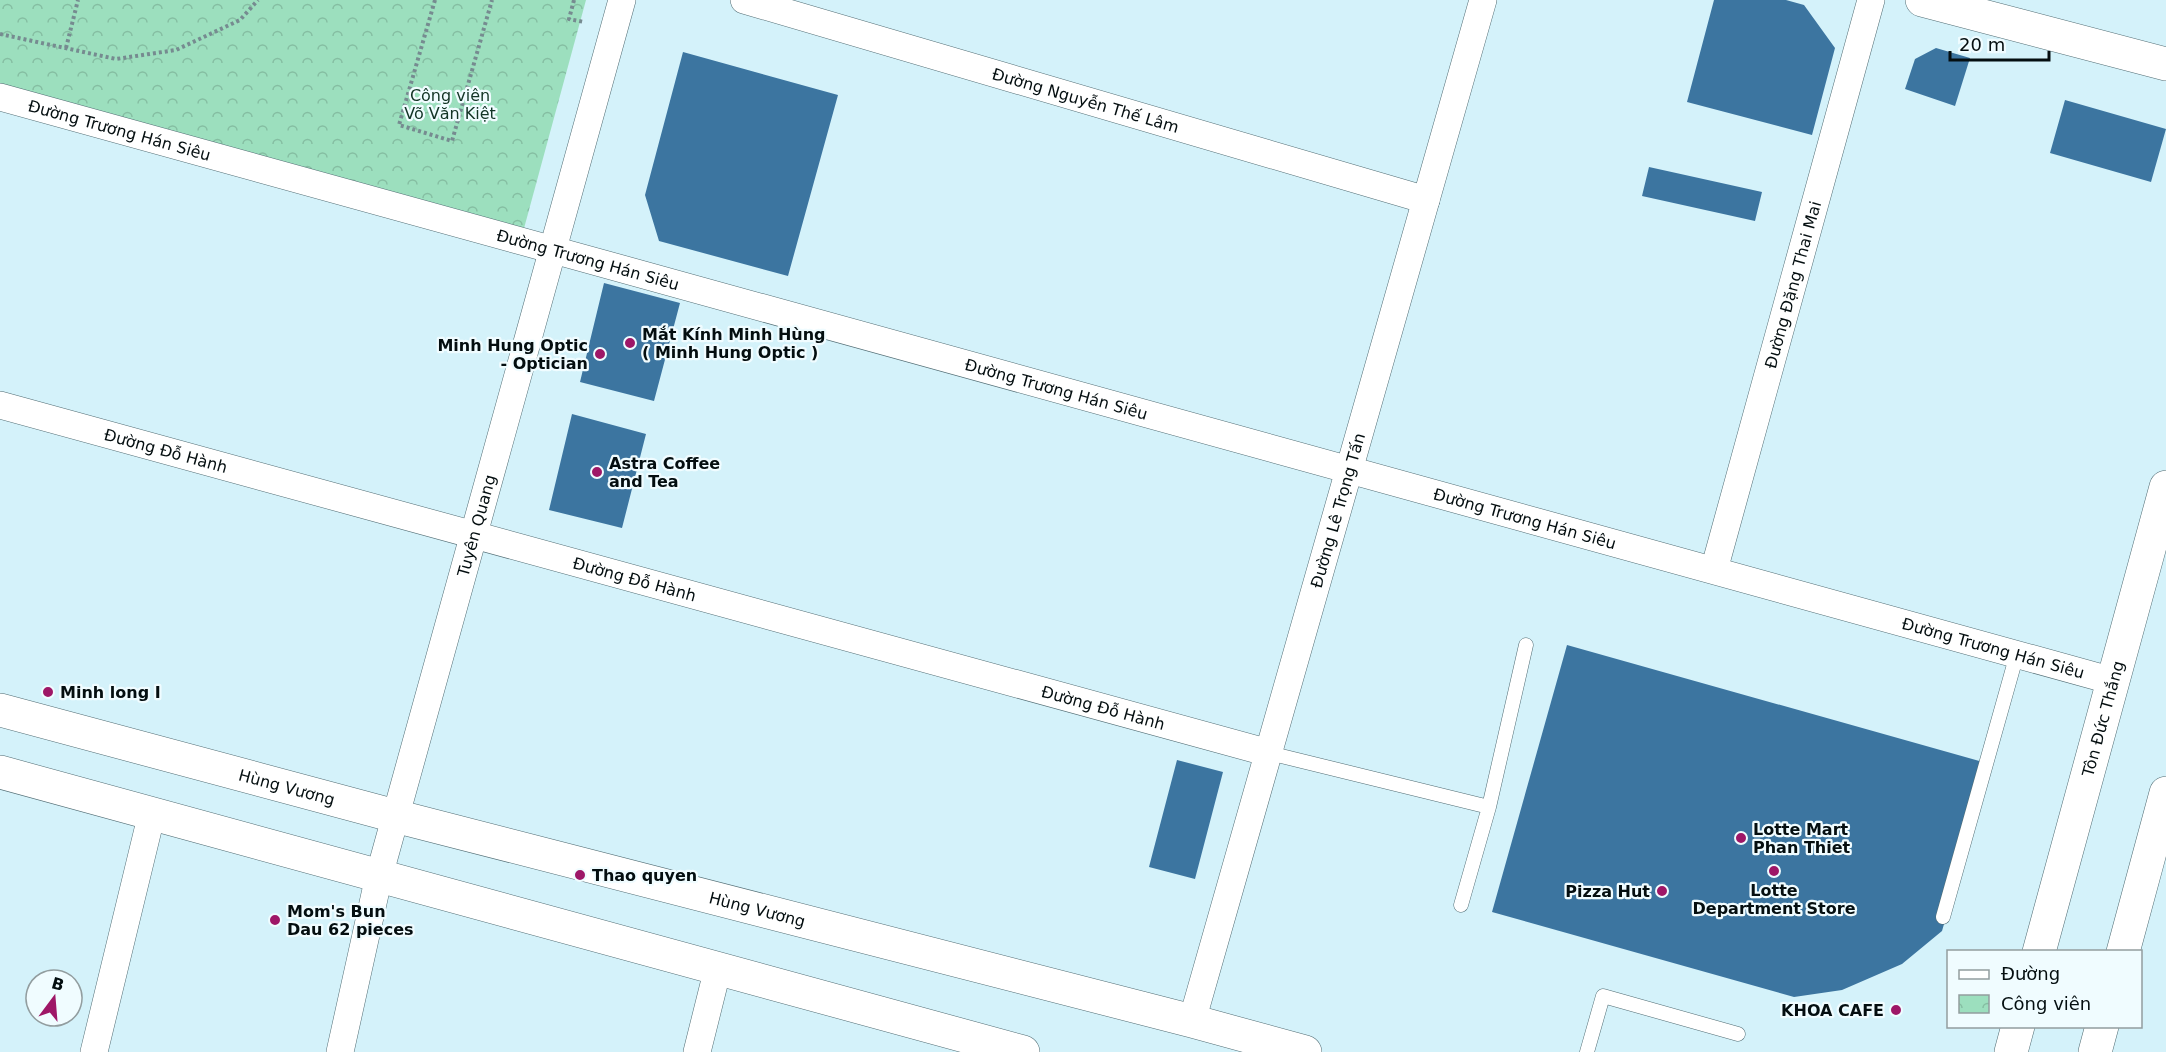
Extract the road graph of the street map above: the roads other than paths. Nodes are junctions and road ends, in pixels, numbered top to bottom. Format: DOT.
graph roads {
  1 [pos="622,0"];
  2 [pos="744,0"];
  3 [pos="1483,0"];
  4 [pos="1871,0"];
  5 [pos="1922,0"];
  6 [pos="2166,64"];
  7 [pos="0,97"];
  8 [pos="1426,200"];
  9 [pos="552,250"];
  10 [pos="0,405"];
  11 [pos="1349,470"];
  12 [pos="2166,487"];
  13 [pos="474,535"];
  14 [pos="1714,570"];
  15 [pos="1526,645"];
  16 [pos="2017,654"];
  17 [pos="2113,681"];
  18 [pos="0,710"];
  19 [pos="1269,753"];
  20 [pos="0,772"];
  21 [pos="1489,807"];
  22 [pos="2164,811"];
  23 [pos="152,813"];
  24 [pos="396,816"];
  25 [pos="379,876"];
  26 [pos="1461,905"];
  27 [pos="1943,917"];
  28 [pos="2039,950"];
  29 [pos="2123,950"];
  30 [pos="718,969"];
  31 [pos="1192,1021"];
  32 [pos="2018,1028"];
  33 [pos="2101,1028"];
  34 [pos="1738,1034"];
  35 [pos="1007,1050"];
  36 [pos="94,1052"];
  37 [pos="340,1052"];
  38 [pos="697,1052"];
  39 [pos="1305,1052"];
  40 [pos="1587,1052"];
  41 [pos="2012,1052"];
  42 [pos="2095,1052"];
  1 -- 9 [label="street, Tuyên Quang"];
  2 -- 8 [label="street, Đường Nguyễn Thế Lâm"];
  3 -- 8 [label="street, Đường Lê Trọng Tấn"];
  4 -- 14 [label="street, Đường Đặng Thai Mai"];
  5 -- 6 [label="main road"];
  7 -- 9 [label="street, Đường Trương Hán Siêu"];
  8 -- 11 [label="street, Đường Lê Trọng Tấn"];
  9 -- 11 [label="street, Đường Trương Hán Siêu"];
  9 -- 13 [label="street, Tuyên Quang"];
  10 -- 13 [label="street, Đường Đỗ Hành"];
  11 -- 14 [label="street, Đường Trương Hán Siêu"];
  11 -- 19 [label="street, Đường Lê Trọng Tấn"];
  12 -- 17 [label="main road, Tôn Đức Thắng"];
  13 -- 19 [label="street, Đường Đỗ Hành"];
  13 -- 24 [label="street, Tuyên Quang"];
  14 -- 16 [label="street, Đường Trương Hán Siêu"];
  15 -- 21 [label="lane"];
  16 -- 17 [label="street, Đường Trương Hán Siêu"];
  16 -- 27 [label="lane"];
  17 -- 28 [label="main road, Tôn Đức Thắng"];
  18 -- 24 [label="main road, Hùng Vương"];
  19 -- 21 [label="lane"];
  19 -- 31 [label="street, Đường Lê Trọng Tấn"];
  20 -- 23 [label="main road"];
  21 -- 26 [label="lane"];
  22 -- 29 [label="main road"];
  23 -- 25 [label="main road"];
  23 -- 36 [label="street"];
  24 -- 25 [label="street, Tuyên Quang"];
  24 -- 31 [label="main road, Hùng Vương"];
  25 -- 30 [label="main road"];
  25 -- 37 [label="street, Tuyên Quang"];
  30 -- 35 [label="main road"];
  30 -- 38 [label="street"];
  31 -- 39 [label="main road, Hùng Vương"];
  32 -- 41 [label="main road"];
  33 -- 42 [label="main road"];
  34 -- 40 [label="lane"];
}
